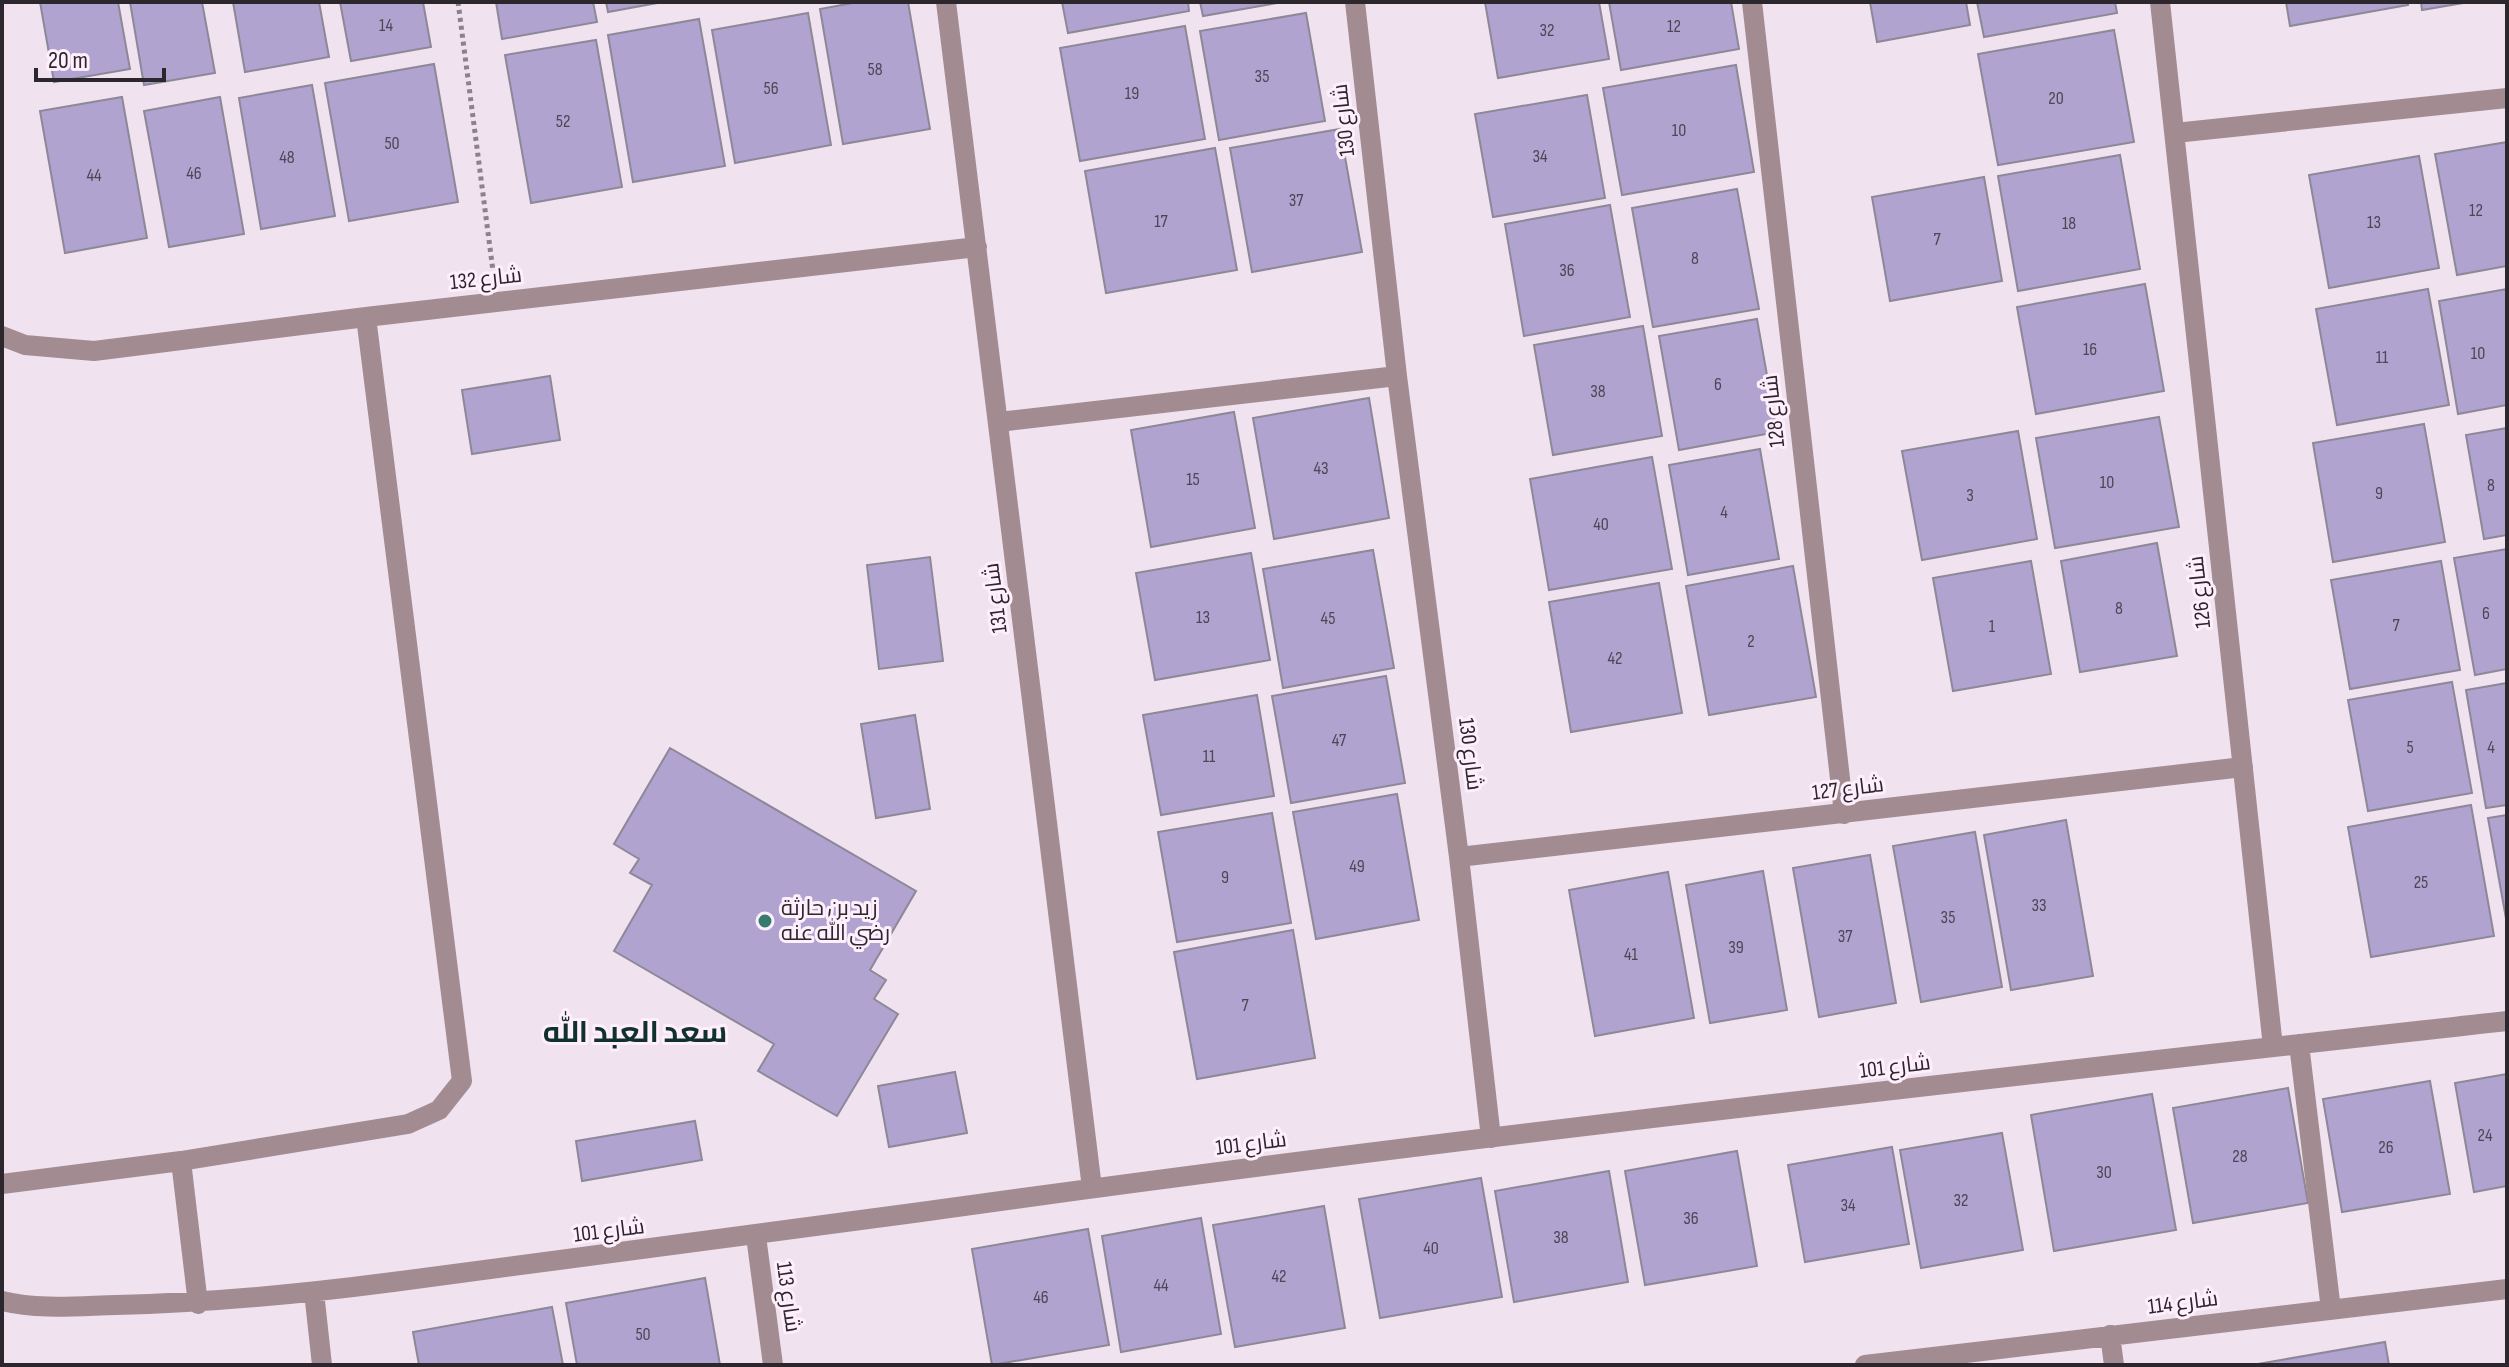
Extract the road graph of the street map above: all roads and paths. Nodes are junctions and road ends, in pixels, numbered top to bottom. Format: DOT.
graph roads {
  1 [pos="458,2"];
  2 [pos="946,2"];
  3 [pos="1355,2"];
  4 [pos="1752,2"];
  5 [pos="2160,2"];
  6 [pos="2507,98"];
  7 [pos="2175,133"];
  8 [pos="977,247"];
  9 [pos="497,302"];
  10 [pos="366,317"];
  11 [pos="2,336"];
  12 [pos="1397,376"];
  13 [pos="999,422"];
  14 [pos="2243,767"];
  15 [pos="1844,814"];
  16 [pos="1459,857"];
  17 [pos="2507,1021"];
  18 [pos="2299,1044"];
  19 [pos="2273,1047"];
  20 [pos="1491,1138"];
  21 [pos="181,1161"];
  22 [pos="2,1184"];
  23 [pos="1092,1188"];
  24 [pos="756,1236"];
  25 [pos="2507,1289"];
  26 [pos="314,1292"];
  27 [pos="2,1301"];
  28 [pos="198,1304"];
  29 [pos="2331,1310"];
  30 [pos="2110,1335"];
  31 [pos="322,1365"];
  32 [pos="773,1365"];
  33 [pos="1865,1365"];
  34 [pos="2114,1365"];
  1 -- 9 [label="path"];
  2 -- 8 [label="street, شارع 131"];
  3 -- 12 [label="street, شارع 130"];
  4 -- 15 [label="street, شارع 128"];
  5 -- 7 [label="street, شارع 126"];
  6 -- 7 [label="street"];
  7 -- 14 [label="street, شارع 126"];
  8 -- 9 [label="street, شارع 132"];
  8 -- 13 [label="street, شارع 131"];
  9 -- 10 [label="street, شارع 132"];
  10 -- 11 [label="street, شارع 132"];
  10 -- 21 [label="street"];
  12 -- 13 [label="street"];
  12 -- 16 [label="street, شارع 130"];
  13 -- 23 [label="street, شارع 131"];
  14 -- 15 [label="street, شارع 127"];
  14 -- 19 [label="street, شارع 126"];
  15 -- 16 [label="street, شارع 127"];
  16 -- 20 [label="street, شارع 130"];
  17 -- 18 [label="street, شارع 101"];
  18 -- 19 [label="street, شارع 101"];
  18 -- 29 [label="street"];
  19 -- 20 [label="street, شارع 101"];
  20 -- 23 [label="street, شارع 101"];
  21 -- 22 [label="street"];
  21 -- 28 [label="street"];
  23 -- 24 [label="street, شارع 101"];
  24 -- 26 [label="street, شارع 101"];
  24 -- 32 [label="street, شارع 113"];
  25 -- 29 [label="street, شارع 114"];
  26 -- 28 [label="street, شارع 101"];
  26 -- 31 [label="street"];
  27 -- 28 [label="street, شارع 101"];
  29 -- 30 [label="street, شارع 114"];
  30 -- 33 [label="street, شارع 114"];
  30 -- 34 [label="street"];
}
